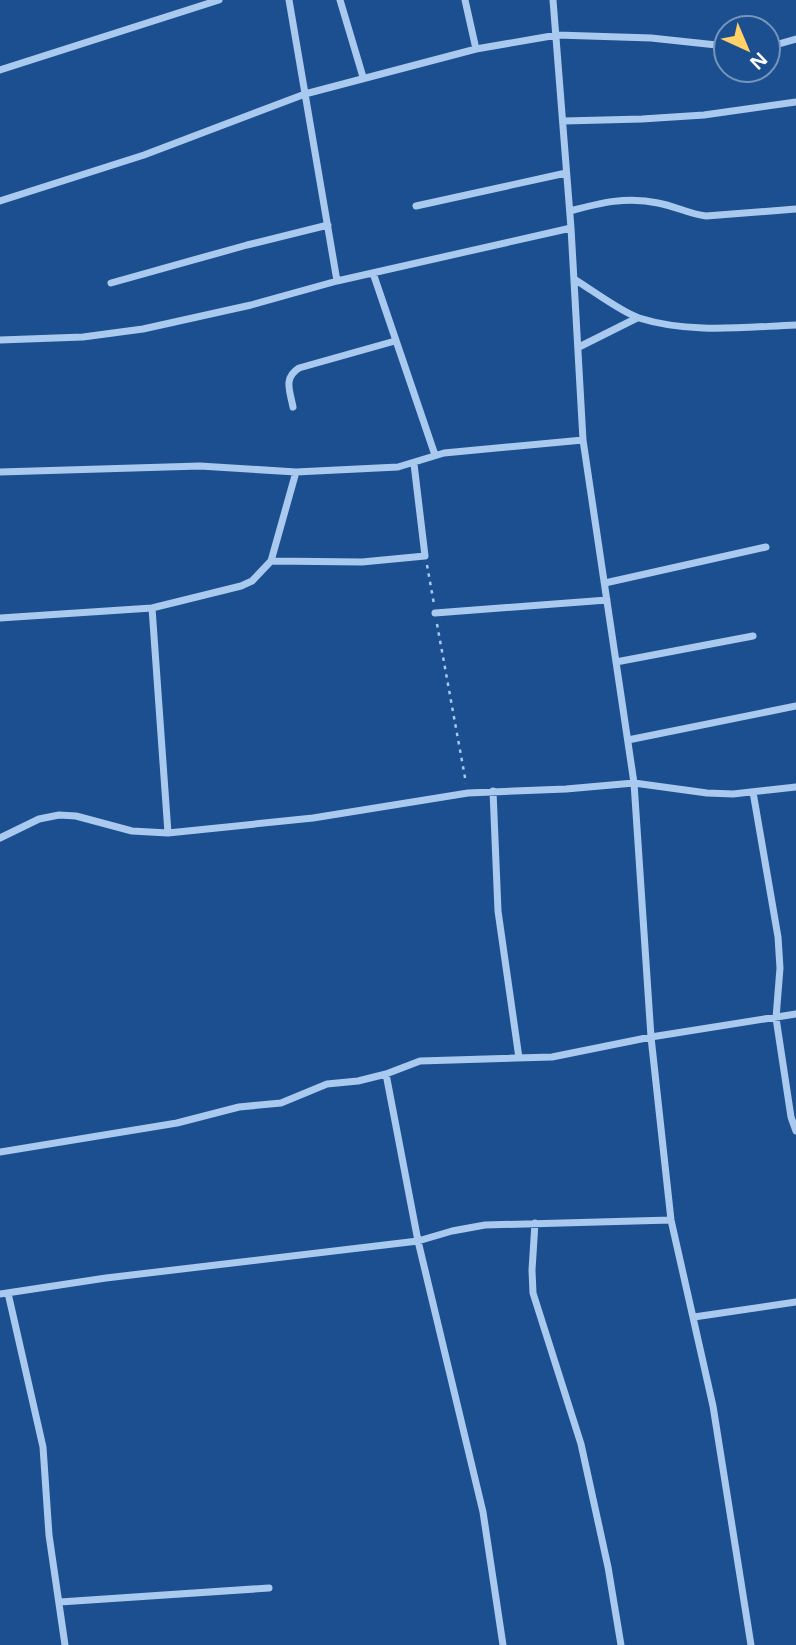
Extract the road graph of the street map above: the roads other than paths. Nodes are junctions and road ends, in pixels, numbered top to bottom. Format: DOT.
graph roads {
  1 [pos="219,0"];
  2 [pos="289,0"];
  3 [pos="340,0"];
  4 [pos="465,0"];
  5 [pos="553,0"];
  6 [pos="557,35"];
  7 [pos="712,45"];
  8 [pos="476,49"];
  9 [pos="0,70"];
  10 [pos="363,77"];
  11 [pos="305,94"];
  12 [pos="796,102"];
  13 [pos="564,121"];
  14 [pos="566,173"];
  15 [pos="0,201"];
  16 [pos="416,206"];
  17 [pos="796,209"];
  18 [pos="570,211"];
  19 [pos="328,225"];
  20 [pos="571,228"];
  21 [pos="373,273"];
  22 [pos="575,279"];
  23 [pos="337,281"];
  24 [pos="111,283"];
  25 [pos="637,317"];
  26 [pos="796,325"];
  27 [pos="0,340"];
  28 [pos="395,341"];
  29 [pos="579,347"];
  30 [pos="293,407"];
  31 [pos="583,440"];
  32 [pos="435,455"];
  33 [pos="414,464"];
  34 [pos="0,472"];
  35 [pos="296,472"];
  36 [pos="766,547"];
  37 [pos="271,561"];
  38 [pos="605,583"];
  39 [pos="607,600"];
  40 [pos="152,608"];
  41 [pos="435,612"];
  42 [pos="0,618"];
  43 [pos="753,636"];
  44 [pos="616,662"];
  45 [pos="796,706"];
  46 [pos="628,740"];
  47 [pos="634,783"];
  48 [pos="796,787"];
  49 [pos="494,791"];
  50 [pos="753,792"];
  51 [pos="168,834"];
  52 [pos="0,838"];
  53 [pos="796,1014"];
  54 [pos="776,1018"];
  55 [pos="651,1037"];
  56 [pos="519,1058"];
  57 [pos="386,1074"];
  58 [pos="796,1131"];
  59 [pos="0,1152"];
  60 [pos="671,1220"];
  61 [pos="535,1223"];
  62 [pos="418,1241"];
  63 [pos="4,1294"];
  64 [pos="796,1302"];
  65 [pos="694,1317"];
  66 [pos="269,1588"];
  67 [pos="60,1602"];
  68 [pos="65,1645"];
  69 [pos="503,1645"];
  70 [pos="621,1645"];
  71 [pos="751,1645"];
  1 -- 9 [label="street"];
  2 -- 11 [label="street"];
  3 -- 10 [label="street"];
  4 -- 8 [label="street"];
  5 -- 6 [label="street"];
  6 -- 7 [label="street"];
  6 -- 8 [label="street"];
  6 -- 13 [label="street"];
  8 -- 10 [label="street"];
  10 -- 11 [label="street"];
  11 -- 15 [label="street"];
  11 -- 19 [label="street"];
  12 -- 13 [label="street"];
  13 -- 14 [label="street"];
  14 -- 16 [label="street"];
  14 -- 18 [label="street"];
  17 -- 18 [label="street"];
  18 -- 20 [label="street"];
  19 -- 23 [label="street"];
  19 -- 24 [label="street"];
  20 -- 21 [label="street"];
  20 -- 22 [label="street"];
  21 -- 23 [label="street"];
  21 -- 28 [label="street"];
  22 -- 25 [label="street"];
  22 -- 29 [label="street"];
  23 -- 27 [label="street"];
  25 -- 26 [label="street"];
  25 -- 29 [label="street"];
  28 -- 30 [label="street"];
  28 -- 32 [label="street"];
  29 -- 31 [label="street"];
  31 -- 32 [label="street"];
  31 -- 38 [label="street"];
  32 -- 33 [label="street"];
  33 -- 35 [label="street"];
  33 -- 37 [label="street"];
  34 -- 35 [label="street"];
  35 -- 37 [label="street"];
  36 -- 38 [label="street"];
  37 -- 40 [label="street"];
  38 -- 39 [label="street"];
  39 -- 41 [label="street"];
  39 -- 44 [label="street"];
  40 -- 42 [label="street"];
  40 -- 51 [label="street"];
  43 -- 44 [label="street"];
  44 -- 46 [label="street"];
  45 -- 46 [label="street"];
  46 -- 47 [label="street"];
  47 -- 49 [label="street"];
  47 -- 50 [label="street"];
  47 -- 55 [label="street"];
  48 -- 50 [label="street"];
  49 -- 51 [label="street"];
  49 -- 56 [label="street"];
  50 -- 54 [label="street"];
  51 -- 52 [label="street"];
  53 -- 54 [label="street"];
  54 -- 55 [label="street"];
  54 -- 58 [label="street"];
  55 -- 56 [label="street"];
  55 -- 60 [label="street"];
  56 -- 57 [label="street"];
  57 -- 59 [label="street"];
  57 -- 62 [label="street"];
  60 -- 61 [label="street"];
  60 -- 65 [label="street"];
  61 -- 62 [label="street"];
  61 -- 70 [label="street"];
  62 -- 63 [label="street"];
  62 -- 69 [label="street"];
  63 -- 67 [label="street"];
  64 -- 65 [label="street"];
  65 -- 71 [label="street"];
  66 -- 67 [label="street"];
  67 -- 68 [label="street"];
}
